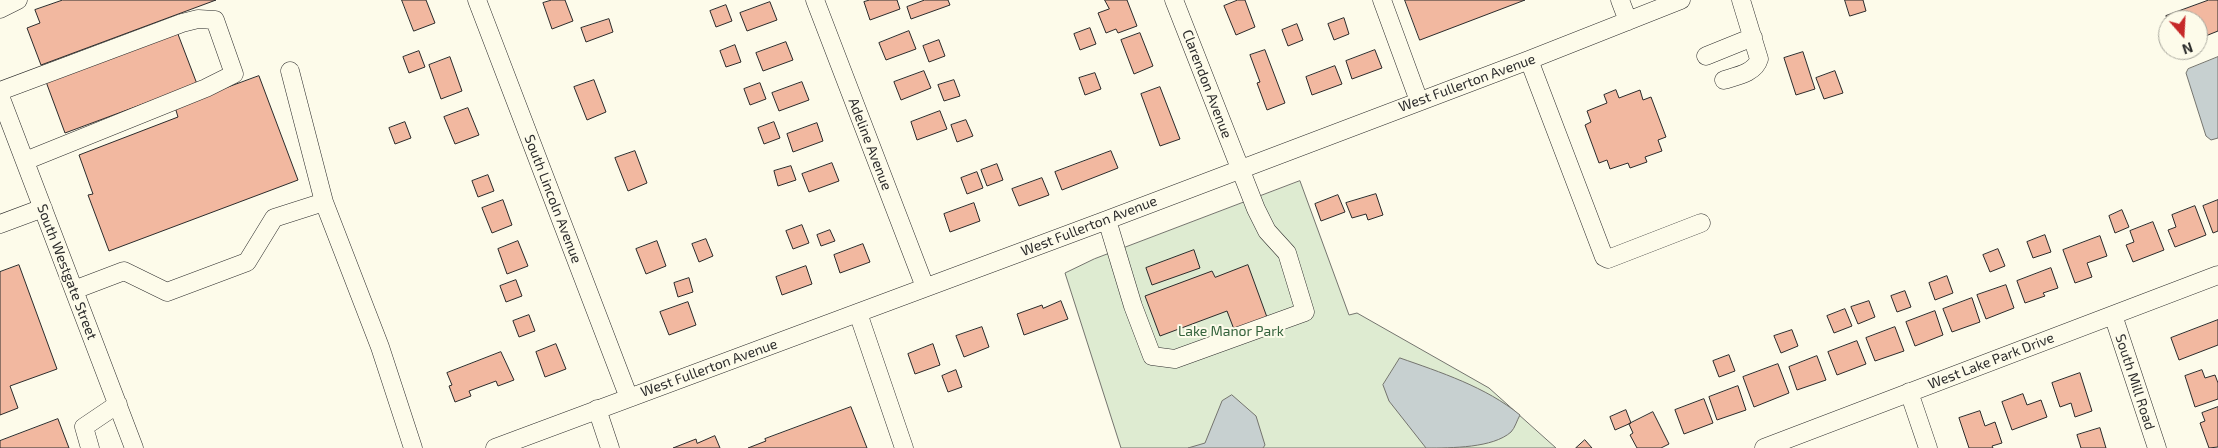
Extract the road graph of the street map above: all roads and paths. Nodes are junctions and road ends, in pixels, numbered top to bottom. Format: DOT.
graph roads {
  1 [pos="18,0"];
  2 [pos="477,0"];
  3 [pos="815,0"];
  4 [pos="1174,0"];
  5 [pos="1382,0"];
  6 [pos="1620,0"];
  7 [pos="1681,0"];
  8 [pos="1741,0"];
  9 [pos="0,9"];
  10 [pos="1628,21"];
  11 [pos="1753,37"];
  12 [pos="1706,56"];
  13 [pos="1529,60"];
  14 [pos="290,71"];
  15 [pos="1724,80"];
  16 [pos="0,91"];
  17 [pos="0,96"];
  18 [pos="1419,101"];
  19 [pos="25,162"];
  20 [pos="1239,169"];
  21 [pos="324,202"];
  22 [pos="43,208"];
  23 [pos="1107,220"];
  24 [pos="1701,223"];
  25 [pos="0,224"];
  26 [pos="2218,275"];
  27 [pos="925,287"];
  28 [pos="74,290"];
  29 [pos="858,313"];
  30 [pos="2113,315"];
  31 [pos="1910,392"];
  32 [pos="629,398"];
  33 [pos="118,404"];
  34 [pos="597,409"];
  35 [pos="516,444"];
  36 [pos="90,448"];
  37 [pos="134,448"];
  38 [pos="414,448"];
  39 [pos="495,448"];
  40 [pos="610,448"];
  41 [pos="904,448"];
  42 [pos="1764,448"];
  43 [pos="1928,448"];
  44 [pos="2157,448"];
  1 -- 9 [label="street"];
  2 -- 32 [label="street, South Lincoln Avenue"];
  3 -- 27 [label="street, Adeline Avenue"];
  4 -- 20 [label="street, Clarendon Avenue"];
  5 -- 18 [label="street"];
  6 -- 10 [label="street"];
  7 -- 10 [label="street, West Fullerton Avenue"];
  8 -- 11 [label="street"];
  10 -- 13 [label="street, West Fullerton Avenue"];
  11 -- 12 [label="street"];
  11 -- 15 [label="street"];
  13 -- 18 [label="street, West Fullerton Avenue"];
  13 -- 24 [label="street"];
  14 -- 21 [label="street"];
  16 -- 19 [label="street"];
  17 -- 19 [label="street, South Westgate Street"];
  18 -- 20 [label="street, West Fullerton Avenue"];
  19 -- 22 [label="street, South Westgate Street"];
  20 -- 23 [label="street, West Fullerton Avenue"];
  20 -- 23 [label="street, Clarendon Avenue"];
  21 -- 28 [label="street"];
  21 -- 38 [label="street"];
  22 -- 25 [label="street"];
  22 -- 28 [label="street, South Westgate Street"];
  23 -- 27 [label="street, West Fullerton Avenue"];
  26 -- 30 [label="street, West Lake Park Drive"];
  27 -- 29 [label="street, West Fullerton Avenue"];
  28 -- 33 [label="street, South Westgate Street"];
  29 -- 32 [label="street, West Fullerton Avenue"];
  29 -- 41 [label="street"];
  30 -- 31 [label="street, West Lake Park Drive"];
  30 -- 44 [label="street, South Mill Road"];
  31 -- 42 [label="street, West Lake Park Drive"];
  31 -- 43 [label="street"];
  32 -- 34 [label="street, West Fullerton Avenue"];
  33 -- 36 [label="street"];
  33 -- 37 [label="street, South Westgate Street"];
  34 -- 35 [label="street, West Fullerton Avenue"];
  34 -- 40 [label="street"];
  35 -- 39 [label="street, West Fullerton Avenue"];
}
